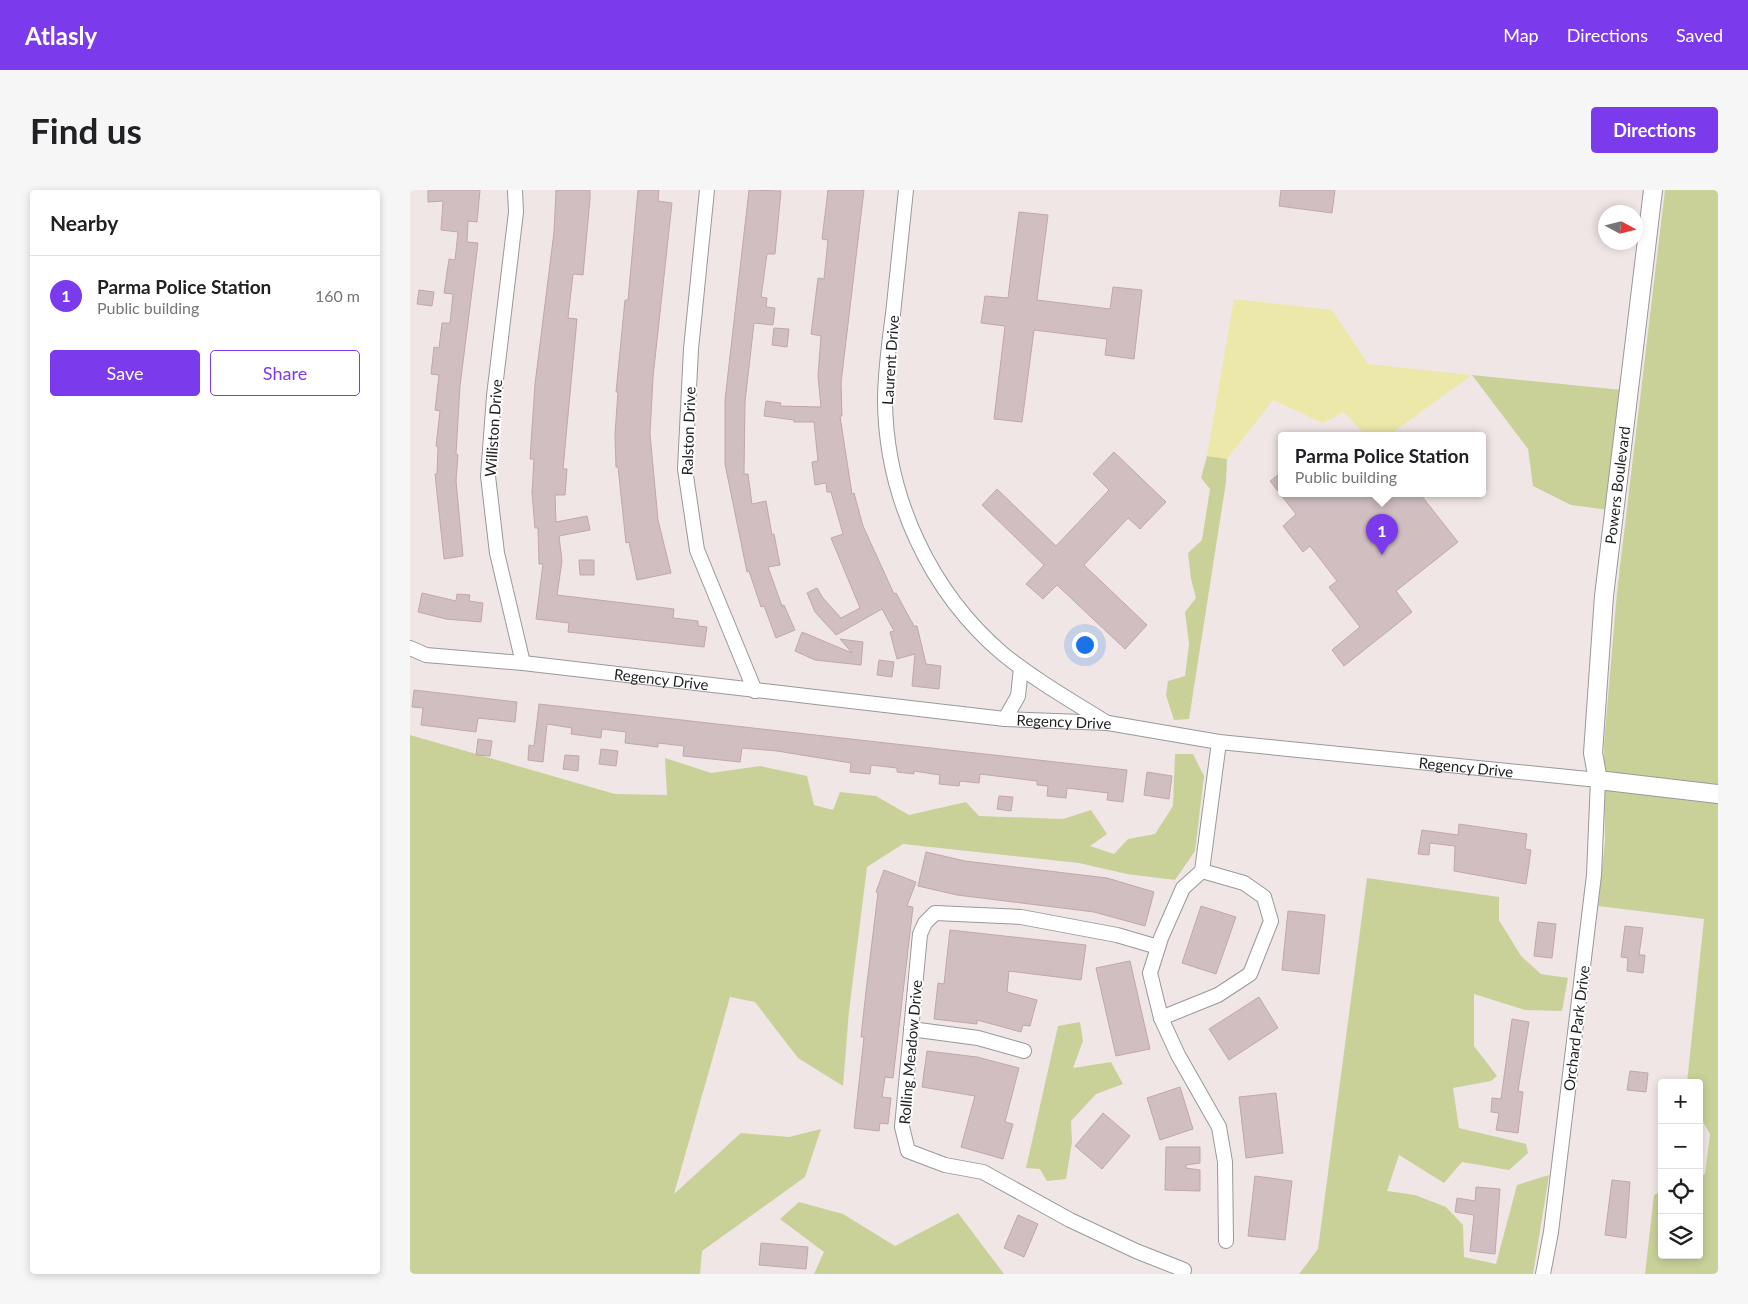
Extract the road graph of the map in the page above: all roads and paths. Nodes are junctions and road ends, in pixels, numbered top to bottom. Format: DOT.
graph roads {
  1 [pos="515,190"];
  2 [pos="707,190"];
  3 [pos="906,190"];
  4 [pos="1653,190"];
  5 [pos="410,648"];
  6 [pos="523,663"];
  7 [pos="1021,668"];
  8 [pos="755,691"];
  9 [pos="1005,719"];
  10 [pos="1108,723"];
  11 [pos="1219,742"];
  12 [pos="1598,780"];
  13 [pos="1718,794"];
  14 [pos="1202,871"];
  15 [pos="1158,947"];
  16 [pos="1161,1018"];
  17 [pos="911,1029"];
  18 [pos="1024,1051"];
  19 [pos="1226,1241"];
  20 [pos="1184,1270"];
  21 [pos="1543,1274"];
  1 -- 6 [label="street, Williston Drive"];
  2 -- 8 [label="street, Ralston Drive"];
  3 -- 7 [label="street, Laurent Drive"];
  4 -- 12 [label="street, Powers Boulevard"];
  5 -- 6 [label="street, Regency Drive"];
  6 -- 8 [label="street, Regency Drive"];
  7 -- 9 [label="street"];
  7 -- 10 [label="street, Laurent Drive"];
  8 -- 9 [label="street, Regency Drive"];
  9 -- 10 [label="street, Regency Drive"];
  10 -- 11 [label="street, Regency Drive"];
  11 -- 12 [label="street, Regency Drive"];
  11 -- 14 [label="street"];
  12 -- 13 [label="street, Regency Drive"];
  12 -- 21 [label="street, Orchard Park Drive"];
  14 -- 15 [label="street"];
  14 -- 16 [label="street"];
  15 -- 16 [label="street"];
  15 -- 17 [label="street, Rolling Meadow Drive"];
  16 -- 19 [label="street"];
  17 -- 18 [label="street"];
  17 -- 20 [label="street, Rolling Meadow Drive"];
}
